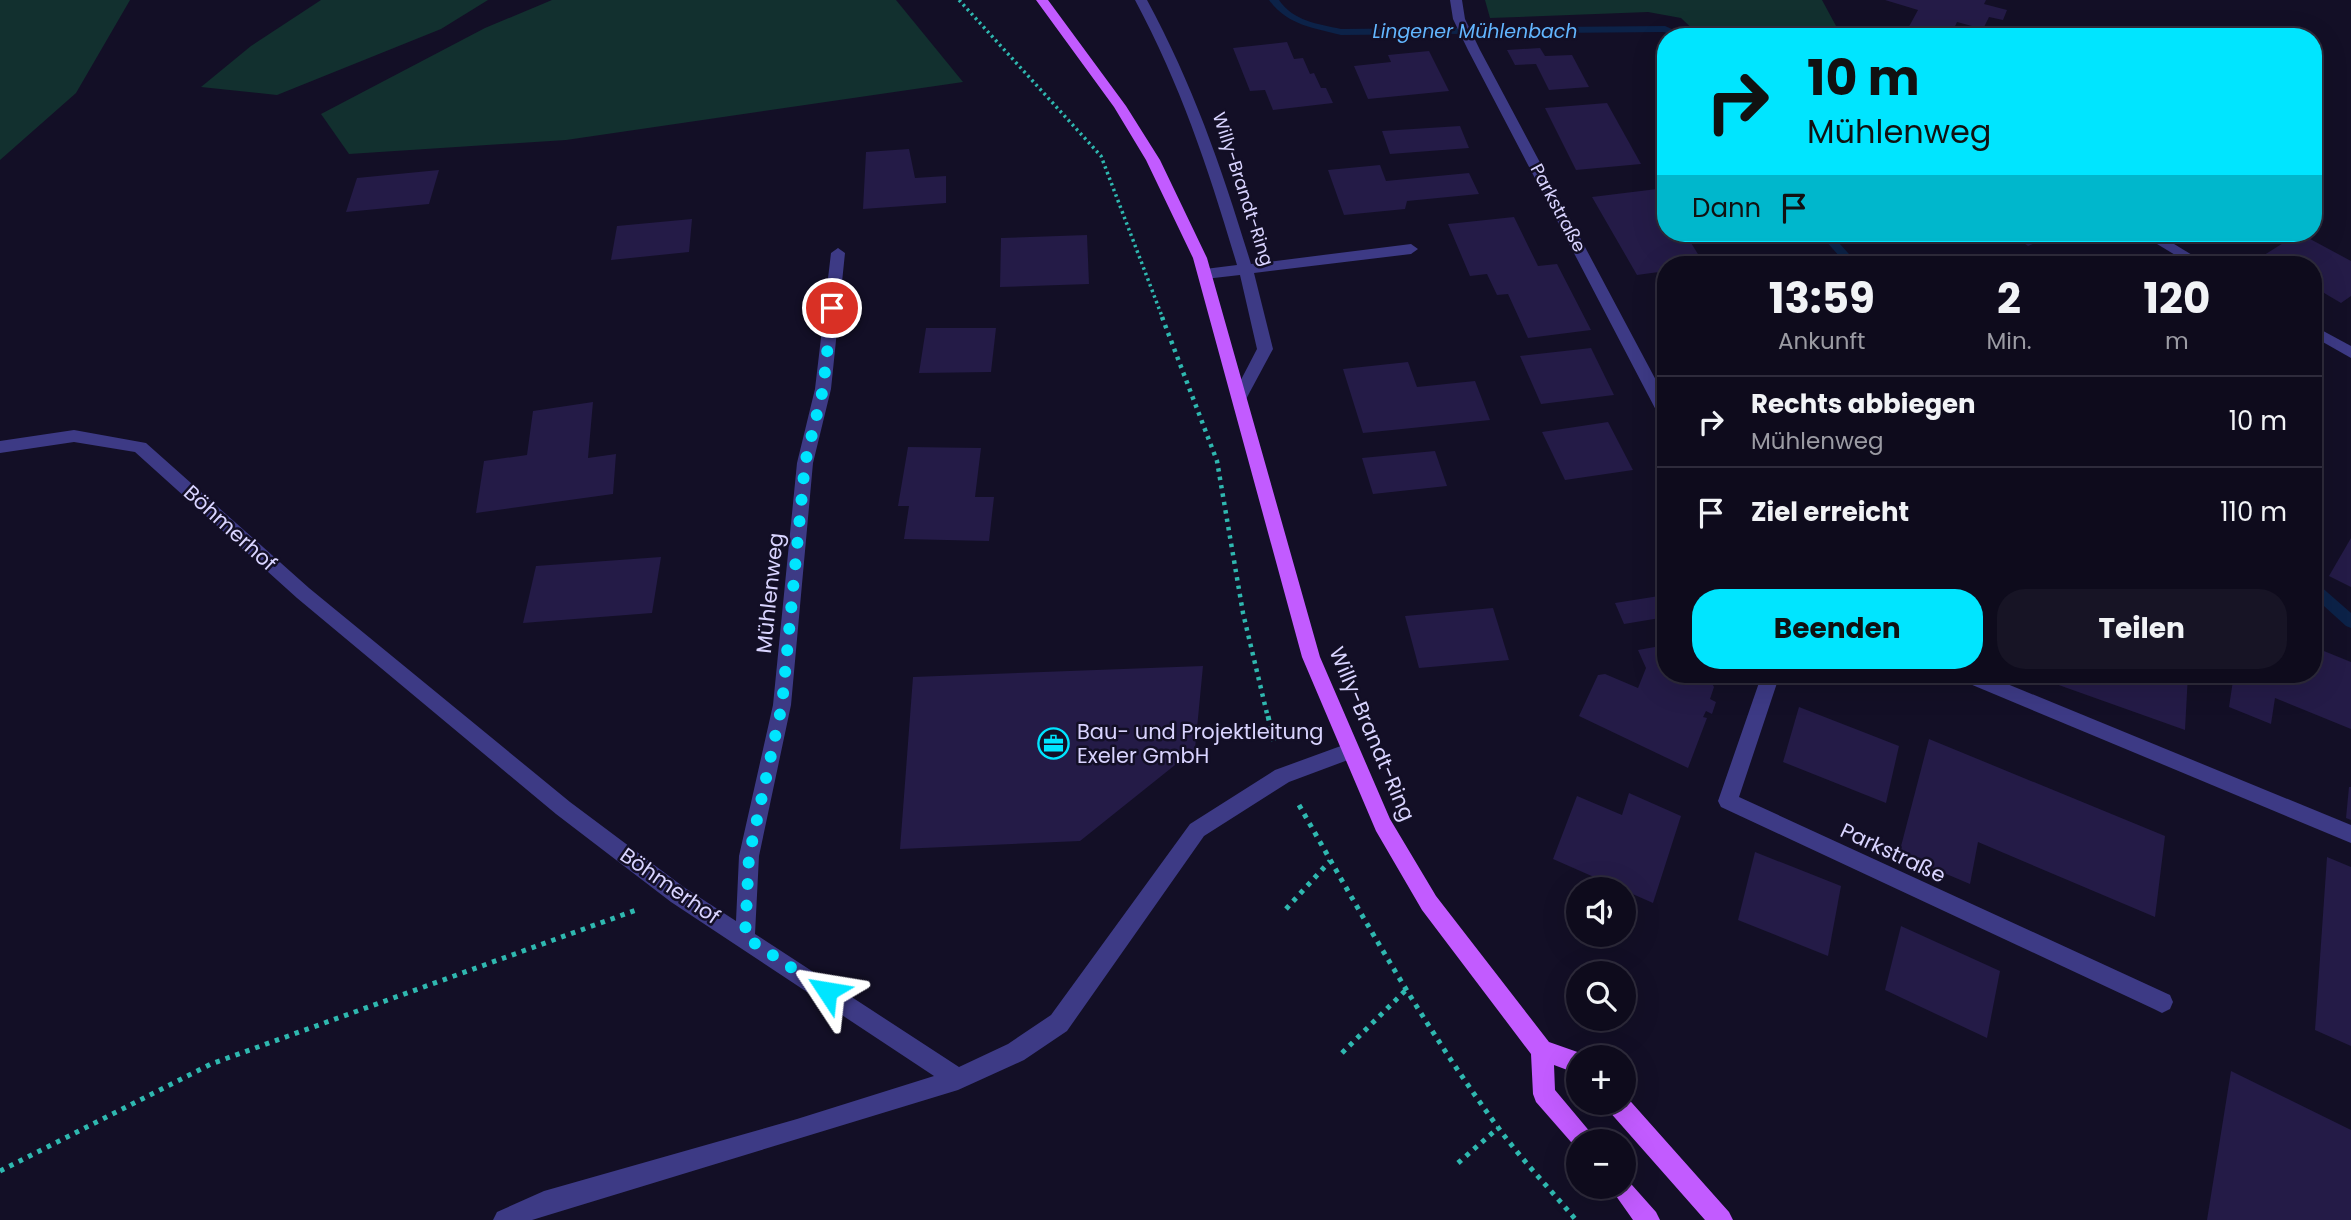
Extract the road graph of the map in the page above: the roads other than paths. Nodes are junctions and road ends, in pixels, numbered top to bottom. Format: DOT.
graph roads {
  1 [pos="1042,0"];
  2 [pos="1141,0"];
  3 [pos="1456,0"];
  4 [pos="2162,242"];
  5 [pos="1411,249"];
  6 [pos="838,253"];
  7 [pos="2186,256"];
  8 [pos="1246,270"];
  9 [pos="1205,274"];
  10 [pos="2322,336"];
  11 [pos="2351,353"];
  12 [pos="1240,397"];
  13 [pos="1657,397"];
  14 [pos="0,447"];
  15 [pos="1769,683"];
  16 [pos="1986,683"];
  17 [pos="1349,751"];
  18 [pos="2351,834"];
  19 [pos="745,937"];
  20 [pos="2162,1002"];
  21 [pos="1542,1050"];
  22 [pos="1566,1059"];
  23 [pos="958,1079"];
  24 [pos="1628,1115"];
  25 [pos="1573,1129"];
  26 [pos="1631,1199"];
  27 [pos="505,1220"];
  28 [pos="1648,1220"];
  29 [pos="1721,1220"];
  1 -- 9 [label="main road, Willy-Brandt-Ring"];
  2 -- 8 [label="street, Willy-Brandt-Ring"];
  3 -- 13 [label="street, Parkstraße"];
  4 -- 7 [label="street"];
  5 -- 8 [label="street"];
  6 -- 19 [label="street, Mühlenweg"];
  8 -- 9 [label="street"];
  8 -- 12 [label="street, Willy-Brandt-Ring"];
  9 -- 12 [label="main road, Willy-Brandt-Ring"];
  10 -- 11 [label="street"];
  12 -- 17 [label="main road, Willy-Brandt-Ring"];
  14 -- 19 [label="street, Böhmerhof"];
  15 -- 20 [label="street, Parkstraße"];
  16 -- 18 [label="street"];
  17 -- 21 [label="main road, Willy-Brandt-Ring"];
  17 -- 23 [label="street"];
  19 -- 23 [label="street, Böhmerhof"];
  21 -- 22 [label="main road"];
  21 -- 25 [label="main road"];
  23 -- 27 [label="street"];
  24 -- 29 [label="main road"];
  26 -- 28 [label="main road"];
}
